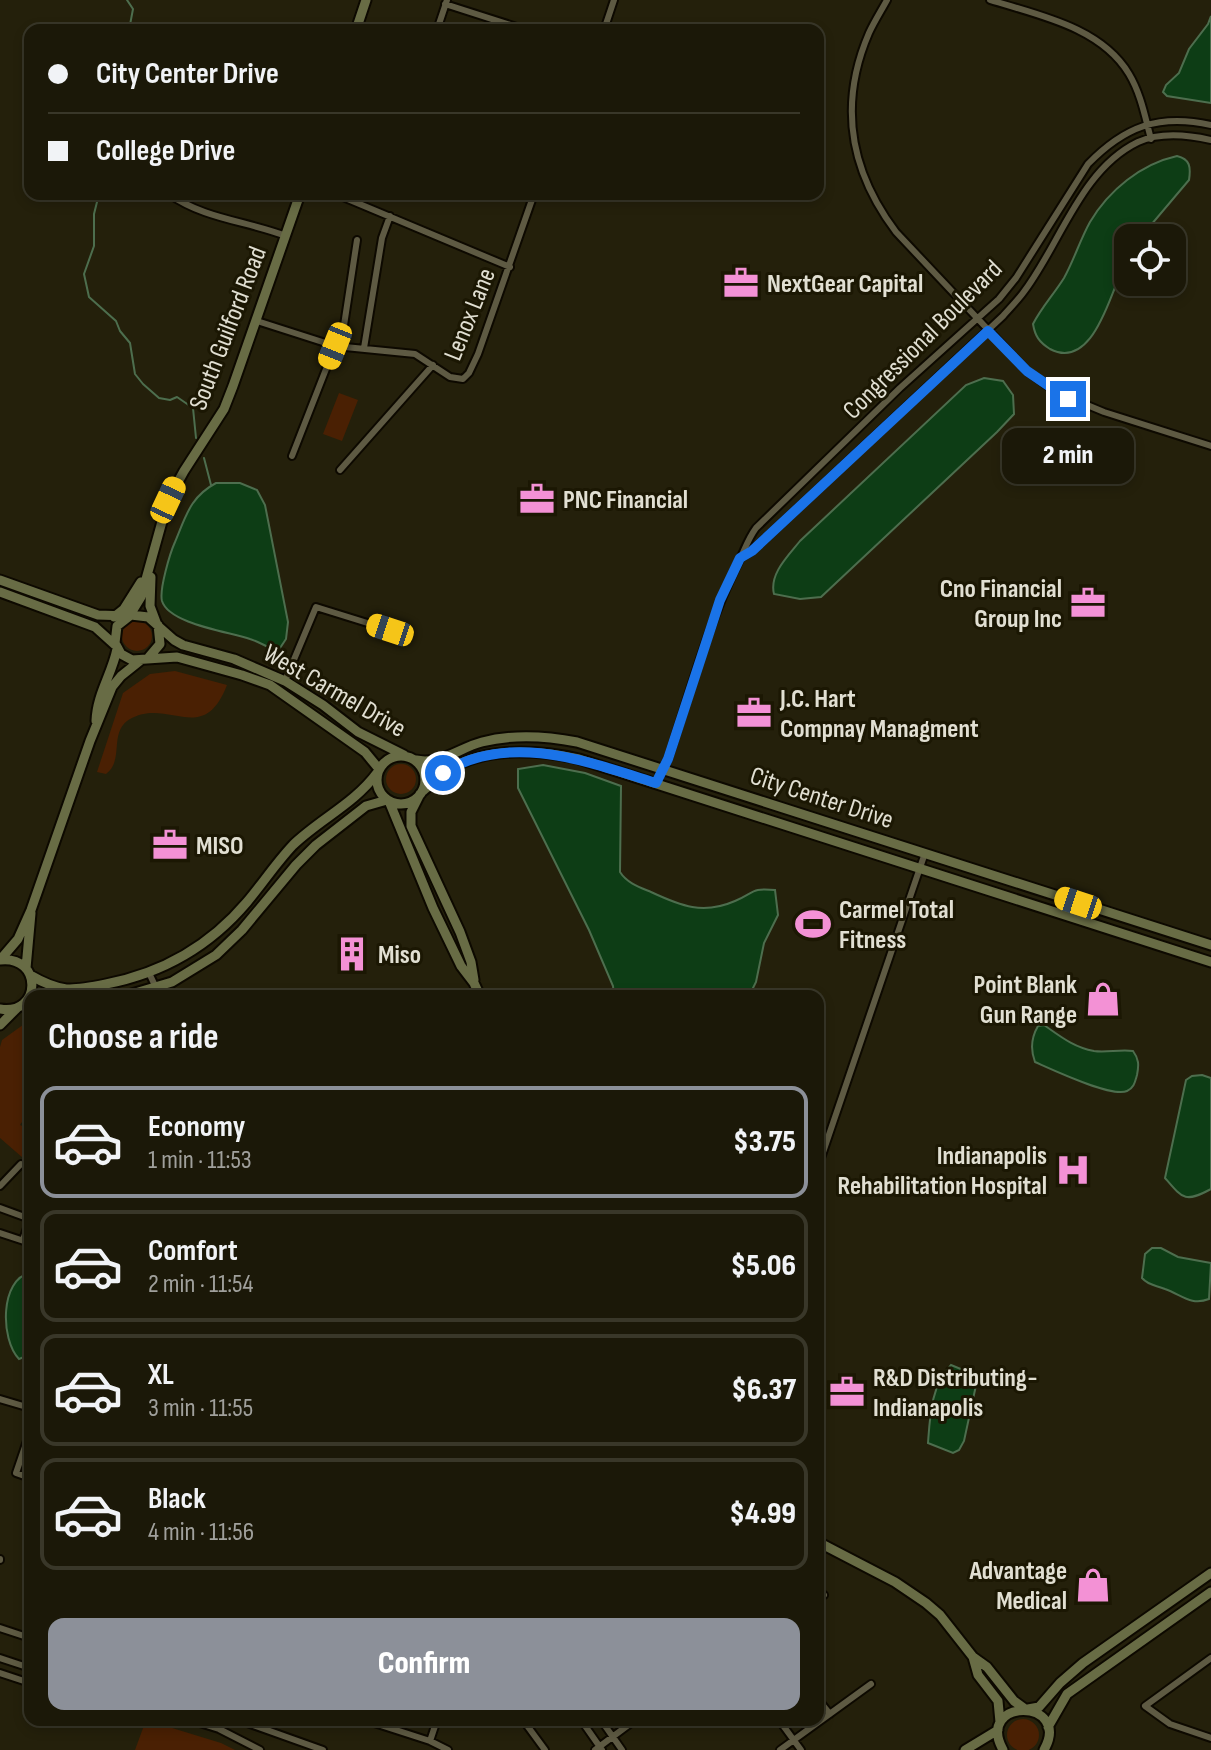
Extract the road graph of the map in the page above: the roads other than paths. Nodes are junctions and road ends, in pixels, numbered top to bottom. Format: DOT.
graph roads {
  1 [pos="366,0"];
  2 [pos="614,0"];
  3 [pos="887,0"];
  4 [pos="990,0"];
  5 [pos="1025,0"];
  6 [pos="446,2"];
  7 [pos="1021,10"];
  8 [pos="358,24"];
  9 [pos="439,24"];
  10 [pos="509,24"];
  11 [pos="606,24"];
  12 [pos="1147,123"];
  13 [pos="1211,125"];
  14 [pos="1151,139"];
  15 [pos="1211,140"];
  16 [pos="179,200"];
  17 [pos="298,200"];
  18 [pos="350,200"];
  19 [pos="532,200"];
  20 [pos="390,216"];
  21 [pos="286,236"];
  22 [pos="357,240"];
  23 [pos="510,267"];
  24 [pos="977,318"];
  25 [pos="257,321"];
  26 [pos="988,331"];
  27 [pos="338,345"];
  28 [pos="364,348"];
  29 [pos="433,365"];
  30 [pos="1211,446"];
  31 [pos="292,456"];
  32 [pos="340,470"];
  33 [pos="740,558"];
  34 [pos="150,562"];
  35 [pos="145,576"];
  36 [pos="0,580"];
  37 [pos="0,592"];
  38 [pos="129,616"];
  39 [pos="114,617"];
  40 [pos="157,624"];
  41 [pos="390,630"];
  42 [pos="117,648"];
  43 [pos="143,660"];
  44 [pos="285,681"];
  45 [pos="95,728"];
  46 [pos="404,755"];
  47 [pos="416,760"];
  48 [pos="663,769"];
  49 [pos="378,771"];
  50 [pos="656,783"];
  51 [pos="422,793"];
  52 [pos="388,800"];
  53 [pos="925,853"];
  54 [pos="920,868"];
  55 [pos="31,910"];
  56 [pos="1211,945"];
  57 [pos="0,960"];
  58 [pos="1211,962"];
  59 [pos="28,972"];
  60 [pos="149,973"];
  61 [pos="474,983"];
  62 [pos="32,990"];
  63 [pos="157,990"];
  64 [pos="161,990"];
  65 [pos="477,990"];
  66 [pos="23,1006"];
  67 [pos="0,1009"];
  68 [pos="0,1025"];
  69 [pos="824,1149"];
  70 [pos="24,1165"];
  71 [pos="0,1186"];
  72 [pos="0,1208"];
  73 [pos="24,1217"];
  74 [pos="0,1233"];
  75 [pos="24,1240"];
  76 [pos="0,1399"];
  77 [pos="24,1406"];
  78 [pos="24,1450"];
  79 [pos="24,1476"];
  80 [pos="824,1545"];
  81 [pos="1211,1573"];
  82 [pos="1211,1592"];
  83 [pos="0,1628"];
  84 [pos="24,1636"];
  85 [pos="973,1657"];
  86 [pos="0,1658"];
  87 [pos="1211,1658"];
  88 [pos="24,1666"];
  89 [pos="0,1673"];
  90 [pos="24,1681"];
  91 [pos="871,1684"];
  92 [pos="824,1706"];
  93 [pos="1027,1709"];
  94 [pos="830,1714"];
  95 [pos="824,1718"];
  96 [pos="209,1726"];
  97 [pos="256,1726"];
  98 [pos="384,1726"];
  99 [pos="435,1726"];
  100 [pos="527,1726"];
  101 [pos="585,1726"];
  102 [pos="605,1726"];
  103 [pos="627,1726"];
  104 [pos="784,1726"];
  105 [pos="813,1726"];
  106 [pos="999,1727"];
  107 [pos="1048,1727"];
  108 [pos="613,1737"];
  109 [pos="1211,1738"];
  110 [pos="794,1740"];
  111 [pos="430,1741"];
  112 [pos="1047,1747"];
  113 [pos="599,1749"];
  114 [pos="260,1750"];
  115 [pos="323,1750"];
  116 [pos="448,1750"];
  117 [pos="545,1750"];
  118 [pos="622,1750"];
  119 [pos="780,1750"];
  120 [pos="801,1750"];
  121 [pos="965,1750"];
  122 [pos="1003,1750"];
  1 -- 8 [label="street"];
  2 -- 11 [label="street"];
  3 -- 24 [label="street"];
  4 -- 7 [label="street"];
  5 -- 7 [label="street"];
  6 -- 9 [label="street"];
  6 -- 10 [label="street"];
  7 -- 12 [label="street"];
  12 -- 13 [label="street, Congressional Boulevard"];
  12 -- 14 [label="street"];
  12 -- 24 [label="street, Congressional Boulevard"];
  14 -- 15 [label="street, Congressional Boulevard"];
  14 -- 26 [label="street, Congressional Boulevard"];
  16 -- 21 [label="street"];
  17 -- 21 [label="street, South Guilford Road"];
  18 -- 20 [label="street"];
  19 -- 23 [label="street, Lenox Lane"];
  20 -- 23 [label="street"];
  20 -- 28 [label="street"];
  21 -- 25 [label="street, South Guilford Road"];
  22 -- 27 [label="street"];
  23 -- 29 [label="street, Lenox Lane"];
  24 -- 26 [label="street"];
  24 -- 33 [label="street, Congressional Boulevard"];
  25 -- 27 [label="street, Lenox Lane"];
  25 -- 34 [label="street, South Guilford Road"];
  26 -- 30 [label="street"];
  26 -- 33 [label="street, Congressional Boulevard"];
  27 -- 28 [label="street, Lenox Lane"];
  27 -- 31 [label="street"];
  28 -- 29 [label="street, Lenox Lane"];
  29 -- 32 [label="street"];
  33 -- 48 [label="street, Congressional Boulevard"];
  34 -- 35 [label="street, South Guilford Road"];
  34 -- 40 [label="street, South Guilford Road"];
  35 -- 38 [label="street, South Guilford Road"];
  35 -- 39 [label="street"];
  36 -- 39 [label="street"];
  37 -- 42 [label="street"];
  38 -- 39 [label="street"];
  38 -- 40 [label="street"];
  38 -- 42 [label="street"];
  40 -- 43 [label="street"];
  40 -- 44 [label="street, West Carmel Drive"];
  41 -- 44 [label="street"];
  42 -- 43 [label="street"];
  42 -- 45 [label="street"];
  43 -- 45 [label="street"];
  43 -- 49 [label="street, West Carmel Drive"];
  44 -- 46 [label="street, West Carmel Drive"];
  45 -- 55 [label="street"];
  46 -- 47 [label="street"];
  46 -- 49 [label="street"];
  47 -- 48 [label="street, City Center Drive"];
  47 -- 51 [label="street"];
  48 -- 50 [label="street, Congressional Boulevard"];
  48 -- 53 [label="street, City Center Drive"];
  49 -- 52 [label="street"];
  49 -- 60 [label="street"];
  50 -- 51 [label="street, City Center Drive"];
  50 -- 54 [label="street, City Center Drive"];
  51 -- 52 [label="street"];
  51 -- 61 [label="street"];
  52 -- 61 [label="street"];
  52 -- 64 [label="street"];
  53 -- 54 [label="street"];
  53 -- 56 [label="street, City Center Drive"];
  54 -- 58 [label="street, City Center Drive"];
  54 -- 69 [label="street"];
  55 -- 57 [label="street"];
  55 -- 59 [label="street"];
  57 -- 59 [label="street"];
  59 -- 60 [label="street"];
  59 -- 62 [label="street"];
  60 -- 63 [label="street"];
  61 -- 65 [label="street"];
  66 -- 67 [label="street"];
  66 -- 68 [label="street"];
  70 -- 71 [label="street"];
  72 -- 73 [label="street"];
  74 -- 75 [label="street"];
  76 -- 77 [label="street"];
  78 -- 79 [label="street"];
  80 -- 85 [label="street"];
  81 -- 93 [label="street"];
  82 -- 107 [label="street"];
  83 -- 84 [label="street"];
  85 -- 93 [label="street"];
  85 -- 106 [label="street"];
  86 -- 88 [label="street"];
  87 -- 109 [label="street"];
  89 -- 90 [label="street"];
  91 -- 94 [label="street"];
  92 -- 94 [label="street"];
  93 -- 106 [label="street"];
  93 -- 107 [label="street"];
  94 -- 95 [label="street"];
  96 -- 114 [label="street"];
  97 -- 115 [label="street"];
  98 -- 111 [label="street"];
  99 -- 111 [label="street"];
  100 -- 117 [label="street"];
  101 -- 113 [label="street"];
  102 -- 108 [label="street"];
  103 -- 108 [label="street"];
  104 -- 110 [label="street"];
  105 -- 110 [label="street"];
  106 -- 121 [label="street"];
  106 -- 122 [label="street"];
  107 -- 112 [label="street"];
  108 -- 113 [label="street"];
  108 -- 118 [label="street"];
  110 -- 119 [label="street"];
  110 -- 120 [label="street"];
  111 -- 116 [label="street"];
}
